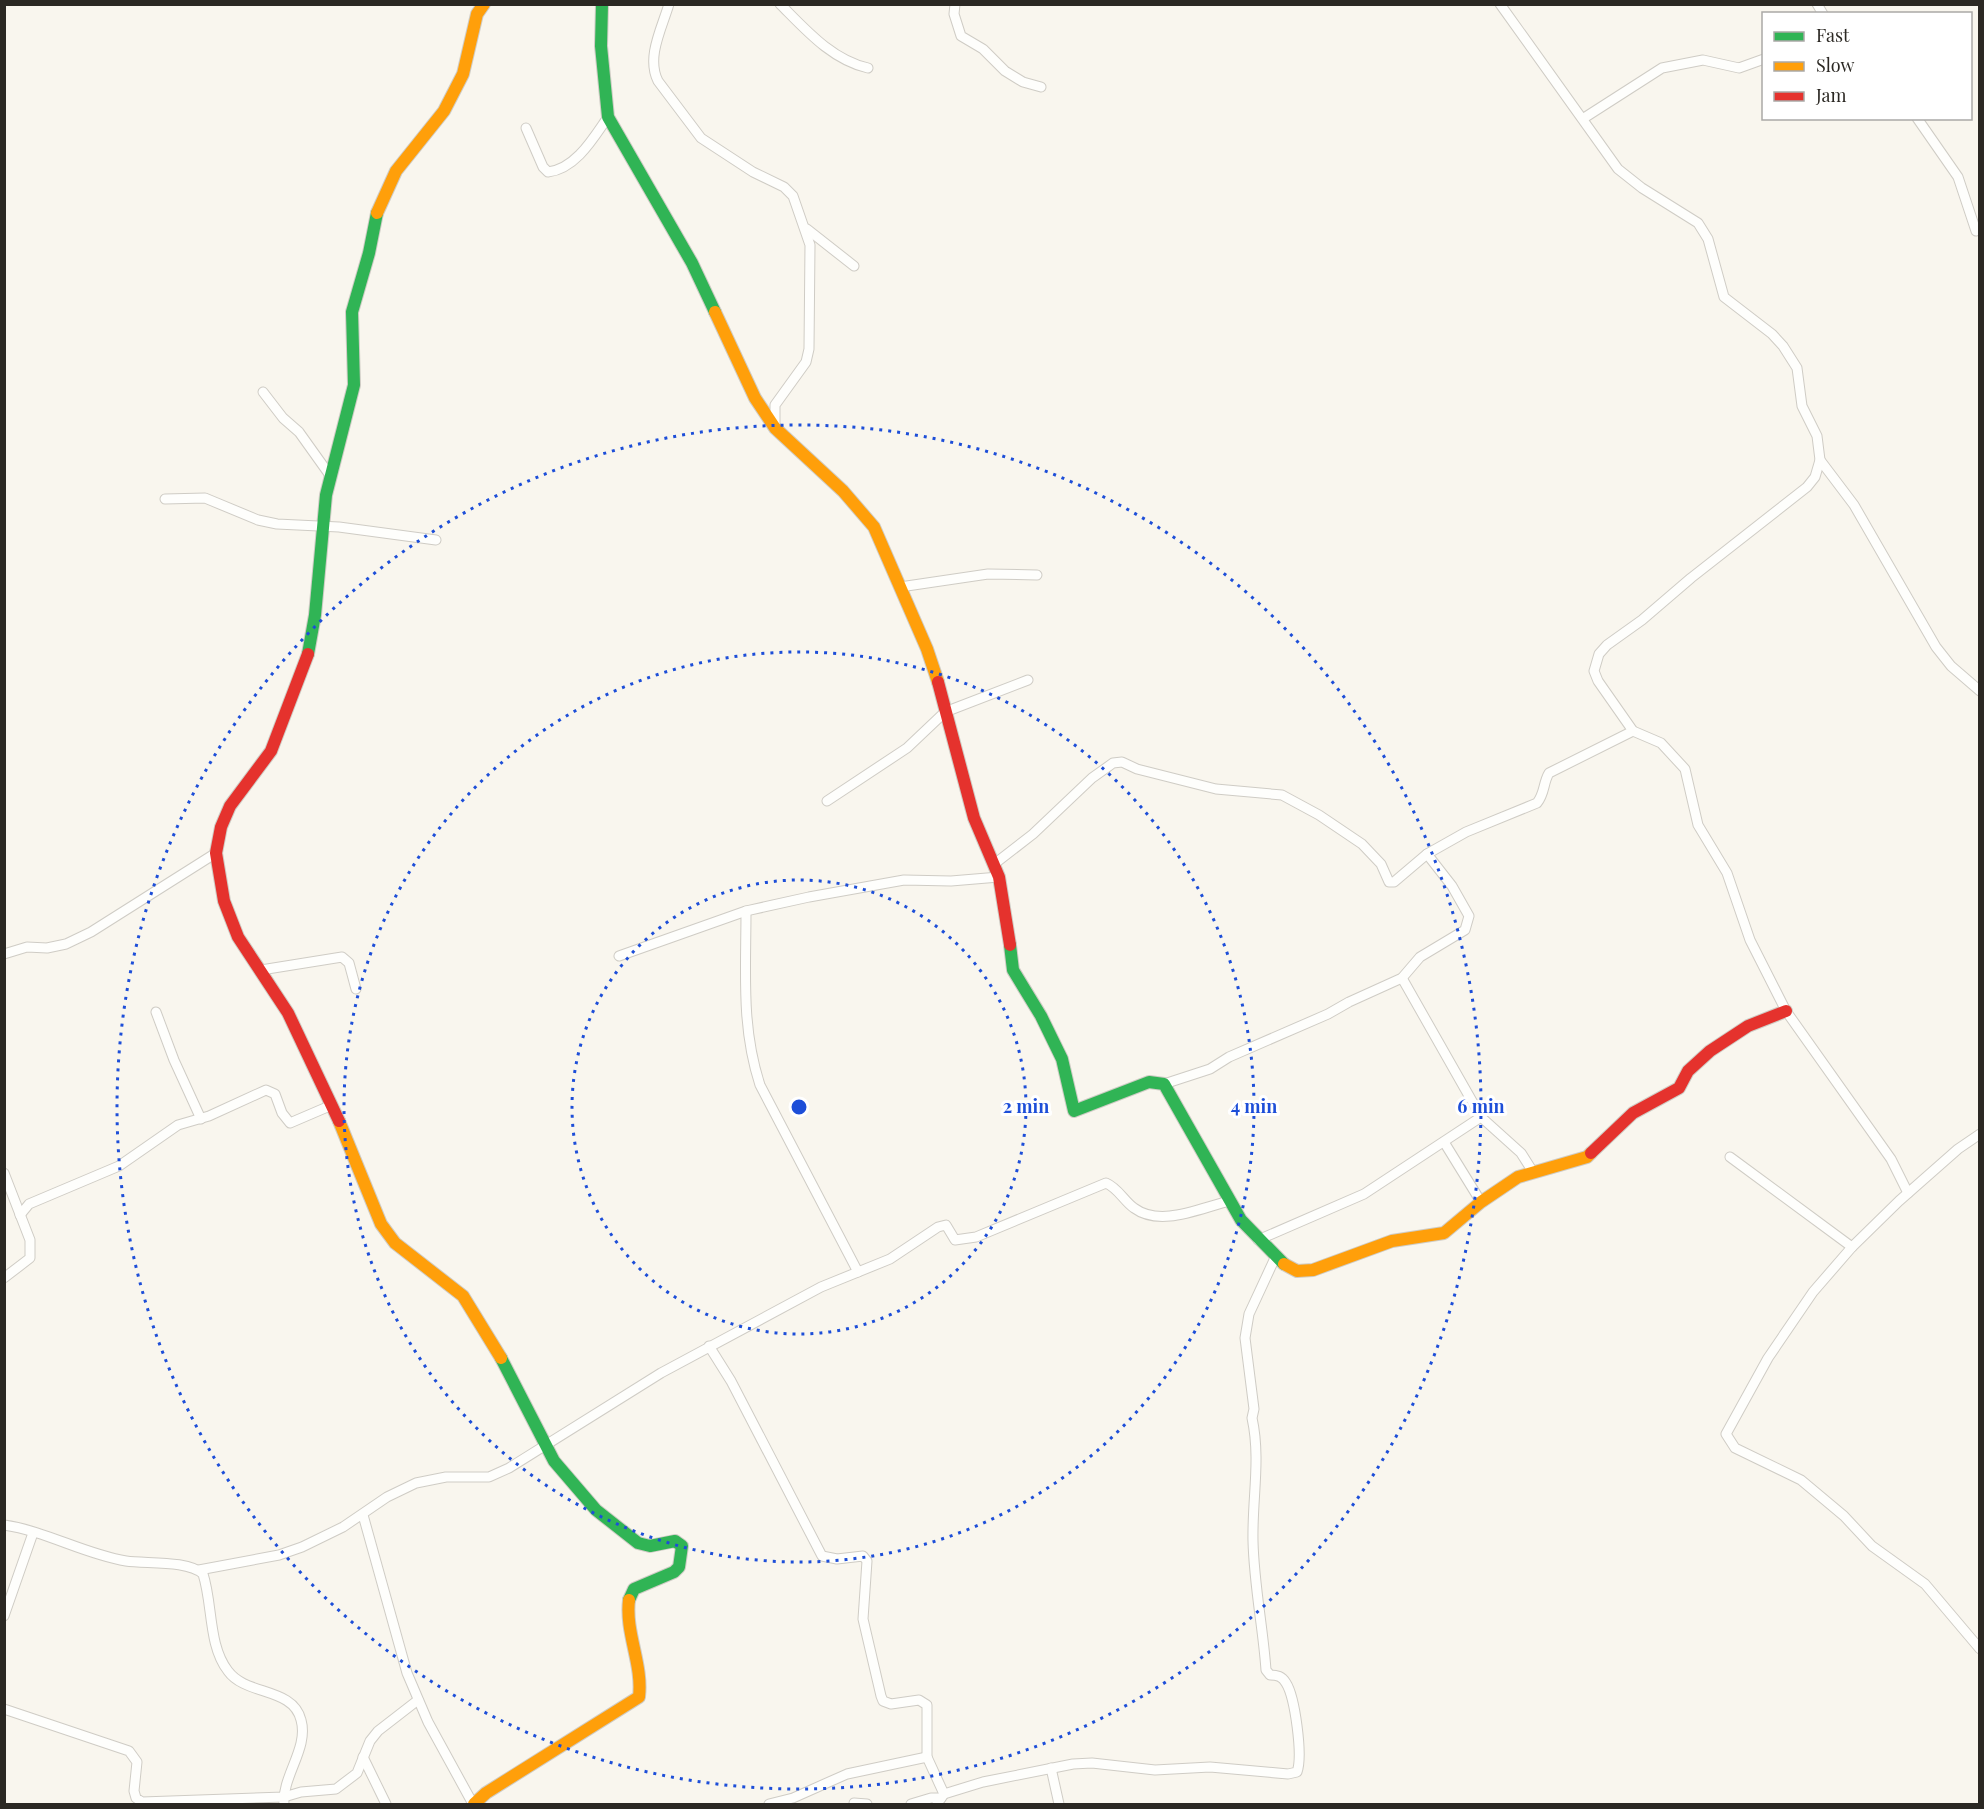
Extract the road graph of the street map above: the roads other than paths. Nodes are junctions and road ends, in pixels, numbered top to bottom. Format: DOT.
graph roads {
  1 [pos="484,4"];
  2 [pos="602,4"];
  3 [pos="669,4"];
  4 [pos="780,4"];
  5 [pos="956,4"];
  6 [pos="1500,4"];
  7 [pos="1762,60"];
  8 [pos="868,68"];
  9 [pos="1041,87"];
  10 [pos="608,117"];
  11 [pos="1584,118"];
  12 [pos="1918,120"];
  13 [pos="526,128"];
  14 [pos="807,229"];
  15 [pos="1976,231"];
  16 [pos="854,266"];
  17 [pos="263,392"];
  18 [pos="775,428"];
  19 [pos="1820,460"];
  20 [pos="329,474"];
  21 [pos="165,499"];
  22 [pos="321,526"];
  23 [pos="436,540"];
  24 [pos="1037,575"];
  25 [pos="900,587"];
  26 [pos="1028,680"];
  27 [pos="1980,691"];
  28 [pos="945,712"];
  29 [pos="1633,731"];
  30 [pos="827,801"];
  31 [pos="216,853"];
  32 [pos="1427,854"];
  33 [pos="996,871"];
  34 [pos="746,911"];
  35 [pos="4,954"];
  36 [pos="619,956"];
  37 [pos="261,970"];
  38 [pos="1402,978"];
  39 [pos="356,989"];
  40 [pos="1786,1011"];
  41 [pos="156,1012"];
  42 [pos="1164,1084"];
  43 [pos="332,1106"];
  44 [pos="1481,1117"];
  45 [pos="201,1119"];
  46 [pos="1980,1134"];
  47 [pos="1444,1142"];
  48 [pos="1730,1156"];
  49 [pos="4,1173"];
  50 [pos="1533,1173"];
  51 [pos="1908,1193"];
  52 [pos="1230,1201"];
  53 [pos="1481,1202"];
  54 [pos="20,1215"];
  55 [pos="1258,1240"];
  56 [pos="1851,1247"];
  57 [pos="1275,1258"];
  58 [pos="858,1272"];
  59 [pos="4,1278"];
  60 [pos="709,1346"];
  61 [pos="546,1446"];
  62 [pos="363,1515"];
  63 [pos="4,1525"];
  64 [pos="33,1533"];
  65 [pos="199,1570"];
  66 [pos="4,1616"];
  67 [pos="1980,1649"];
  68 [pos="418,1700"];
  69 [pos="4,1709"];
  70 [pos="363,1757"];
  71 [pos="927,1757"];
  72 [pos="1050,1768"];
  73 [pos="941,1799"];
  74 [pos="284,1801"];
  75 [pos="854,1803"];
  76 [pos="386,1804"];
  77 [pos="473,1804"];
  78 [pos="769,1804"];
  79 [pos="867,1804"];
  80 [pos="911,1804"];
  81 [pos="1059,1804"];
  1 -- 20 [label="street"];
  2 -- 10 [label="street"];
  3 -- 14 [label="street"];
  4 -- 8 [label="street"];
  5 -- 9 [label="street"];
  6 -- 11 [label="street"];
  7 -- 11 [label="street"];
  10 -- 13 [label="street"];
  10 -- 18 [label="street"];
  11 -- 19 [label="street"];
  12 -- 15 [label="street"];
  14 -- 16 [label="street"];
  14 -- 18 [label="street"];
  17 -- 20 [label="street"];
  18 -- 25 [label="street"];
  19 -- 27 [label="street"];
  19 -- 29 [label="street"];
  20 -- 22 [label="street"];
  21 -- 22 [label="street"];
  22 -- 23 [label="street"];
  22 -- 31 [label="street"];
  24 -- 25 [label="street"];
  25 -- 28 [label="street"];
  26 -- 28 [label="street"];
  28 -- 30 [label="street"];
  28 -- 33 [label="street"];
  29 -- 32 [label="street"];
  29 -- 40 [label="street"];
  31 -- 35 [label="street"];
  31 -- 37 [label="street"];
  32 -- 33 [label="street"];
  32 -- 38 [label="street"];
  33 -- 34 [label="street"];
  33 -- 42 [label="street"];
  34 -- 36 [label="street"];
  34 -- 58 [label="street"];
  37 -- 39 [label="street"];
  37 -- 43 [label="street"];
  38 -- 42 [label="street"];
  38 -- 44 [label="street"];
  40 -- 50 [label="street"];
  40 -- 51 [label="street"];
  41 -- 45 [label="street"];
  42 -- 52 [label="street"];
  43 -- 45 [label="street"];
  43 -- 61 [label="street"];
  44 -- 47 [label="street"];
  44 -- 50 [label="street"];
  45 -- 54 [label="street"];
  46 -- 51 [label="street"];
  47 -- 53 [label="street"];
  47 -- 55 [label="street"];
  48 -- 56 [label="street"];
  49 -- 54 [label="street"];
  50 -- 53 [label="street"];
  51 -- 56 [label="street"];
  52 -- 55 [label="street"];
  52 -- 58 [label="street"];
  53 -- 57 [label="street"];
  54 -- 59 [label="street"];
  55 -- 57 [label="street"];
  56 -- 67 [label="street"];
  57 -- 72 [label="street"];
  58 -- 60 [label="street"];
  60 -- 61 [label="street"];
  60 -- 71 [label="street"];
  61 -- 62 [label="street"];
  61 -- 77 [label="street"];
  62 -- 65 [label="street"];
  62 -- 68 [label="street"];
  63 -- 64 [label="street"];
  64 -- 65 [label="street"];
  64 -- 66 [label="street"];
  65 -- 74 [label="street"];
  68 -- 70 [label="street"];
  68 -- 77 [label="street"];
  69 -- 74 [label="street"];
  70 -- 74 [label="street"];
  70 -- 76 [label="street"];
  71 -- 73 [label="street"];
  71 -- 78 [label="street"];
  72 -- 73 [label="street"];
  72 -- 81 [label="street"];
  73 -- 80 [label="street"];
  75 -- 79 [label="street"];
}
